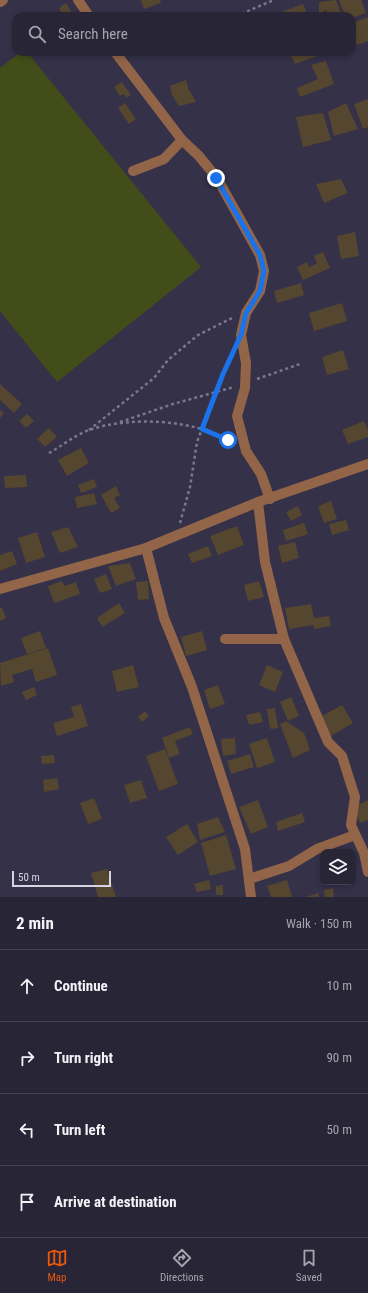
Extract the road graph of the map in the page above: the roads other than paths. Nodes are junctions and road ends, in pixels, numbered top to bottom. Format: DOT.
graph roads {
  1 [pos="3,0"];
  2 [pos="78,0"];
  3 [pos="0,2"];
  4 [pos="86,12"];
  5 [pos="118,56"];
  6 [pos="182,140"];
  7 [pos="133,171"];
  8 [pos="368,464"];
  9 [pos="270,499"];
  10 [pos="258,502"];
  11 [pos="146,548"];
  12 [pos="0,589"];
  13 [pos="225,639"];
  14 [pos="284,639"];
  15 [pos="355,834"];
  16 [pos="368,872"];
  17 [pos="249,879"];
  18 [pos="251,897"];
  1 -- 3 [label="street"];
  2 -- 4 [label="street"];
  5 -- 6 [label="street"];
  6 -- 7 [label="street"];
  6 -- 9 [label="street"];
  8 -- 9 [label="street"];
  9 -- 10 [label="street"];
  10 -- 11 [label="street"];
  10 -- 14 [label="street"];
  11 -- 12 [label="street"];
  11 -- 17 [label="street"];
  13 -- 14 [label="street"];
  14 -- 15 [label="street"];
  15 -- 16 [label="street"];
  15 -- 17 [label="street"];
  17 -- 18 [label="street"];
}
